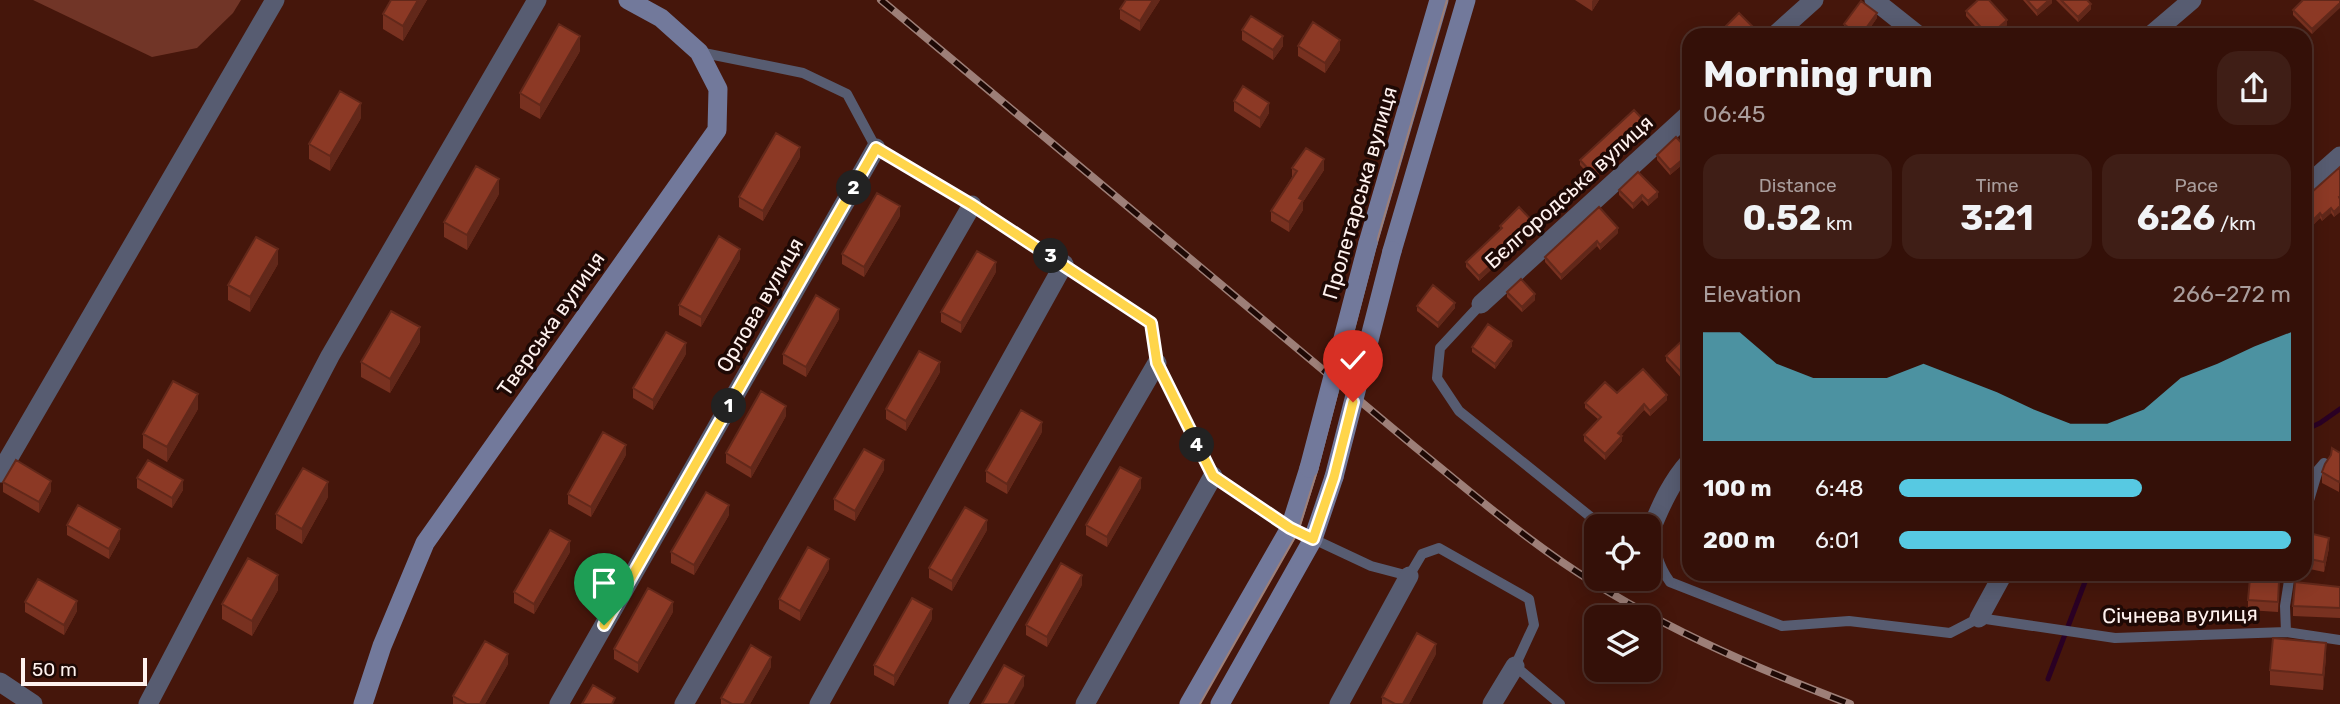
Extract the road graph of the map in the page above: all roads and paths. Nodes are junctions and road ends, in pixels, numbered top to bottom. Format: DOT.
graph roads {
  1 [pos="275,0"];
  2 [pos="537,0"];
  3 [pos="628,0"];
  4 [pos="1439,0"];
  5 [pos="1466,0"];
  6 [pos="1814,0"];
  7 [pos="1874,0"];
  8 [pos="2192,0"];
  9 [pos="1783,28"];
  10 [pos="1909,28"];
  11 [pos="2159,28"];
  12 [pos="698,52"];
  13 [pos="1682,120"];
  14 [pos="876,148"];
  15 [pos="2340,156"];
  16 [pos="2312,181"];
  17 [pos="972,205"];
  18 [pos="1064,264"];
  19 [pos="1481,304"];
  20 [pos="1157,363"];
  21 [pos="2324,463"];
  22 [pos="1682,470"];
  23 [pos="0,473"];
  24 [pos="1213,476"];
  25 [pos="2312,490"];
  26 [pos="1587,514"];
  27 [pos="1656,514"];
  28 [pos="1290,528"];
  29 [pos="1313,539"];
  30 [pos="1661,569"];
  31 [pos="1409,576"];
  32 [pos="1999,581"];
  33 [pos="2289,581"];
  34 [pos="1979,618"];
  35 [pos="2286,632"];
  36 [pos="2340,640"];
  37 [pos="1515,666"];
  38 [pos="0,682"];
  39 [pos="33,704"];
  40 [pos="148,704"];
  41 [pos="363,704"];
  42 [pos="559,704"];
  43 [pos="684,704"];
  44 [pos="819,704"];
  45 [pos="958,704"];
  46 [pos="1085,704"];
  47 [pos="1189,704"];
  48 [pos="1220,704"];
  49 [pos="1339,704"];
  50 [pos="1492,704"];
  51 [pos="1560,704"];
  1 -- 23 [label="street"];
  2 -- 40 [label="street"];
  3 -- 12 [label="main road, Тверська вулиця"];
  4 -- 28 [label="main road, Пролетарська вулиця, bridge"];
  5 -- 29 [label="main road, bridge"];
  6 -- 9 [label="street"];
  7 -- 10 [label="street"];
  8 -- 11 [label="street"];
  12 -- 14 [label="lane"];
  12 -- 41 [label="main road, Тверська вулиця"];
  13 -- 19 [label="street, Бєлгородська вулиця"];
  14 -- 17 [label="lane"];
  14 -- 42 [label="street, Орлова вулиця"];
  15 -- 16 [label="street"];
  17 -- 18 [label="lane"];
  17 -- 43 [label="street"];
  18 -- 20 [label="lane"];
  18 -- 44 [label="street"];
  19 -- 26 [label="lane"];
  20 -- 24 [label="lane"];
  20 -- 45 [label="street"];
  21 -- 25 [label="lane"];
  22 -- 27 [label="street"];
  24 -- 28 [label="lane"];
  24 -- 46 [label="street"];
  28 -- 29 [label="lane"];
  28 -- 47 [label="main road, Пролетарська вулиця"];
  29 -- 31 [label="lane"];
  29 -- 48 [label="main road"];
  30 -- 34 [label="lane"];
  31 -- 37 [label="lane"];
  31 -- 49 [label="street"];
  32 -- 34 [label="street"];
  33 -- 35 [label="lane"];
  34 -- 35 [label="lane, Січнева вулиця"];
  35 -- 36 [label="lane, Січнева вулиця"];
  37 -- 50 [label="street"];
  37 -- 51 [label="lane"];
  38 -- 39 [label="street"];
}
